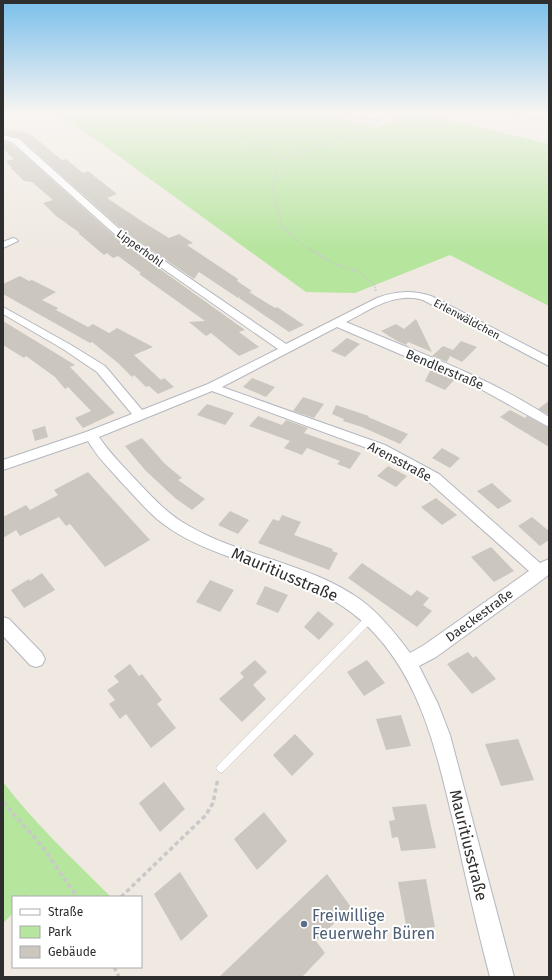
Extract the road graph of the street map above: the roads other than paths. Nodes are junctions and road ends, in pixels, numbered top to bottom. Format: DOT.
graph roads {
  1 [pos="36,159"];
  2 [pos="13,241"];
  3 [pos="3,245"];
  4 [pos="3,310"];
  5 [pos="338,323"];
  6 [pos="286,349"];
  7 [pos="549,362"];
  8 [pos="212,387"];
  9 [pos="140,416"];
  10 [pos="549,423"];
  11 [pos="91,435"];
  12 [pos="3,465"];
  13 [pos="544,569"];
  14 [pos="370,618"];
  15 [pos="3,624"];
  16 [pos="36,659"];
  17 [pos="408,663"];
  18 [pos="220,768"];
  19 [pos="502,977"];
  1 -- 6 [label="street, Lipperhohl"];
  2 -- 3 [label="street"];
  4 -- 9 [label="street"];
  5 -- 6 [label="street"];
  5 -- 7 [label="street, Erlenwäldchen"];
  5 -- 10 [label="street, Bendlerstraße"];
  6 -- 8 [label="street"];
  8 -- 9 [label="street"];
  8 -- 13 [label="street, Arensstraße"];
  9 -- 11 [label="street"];
  11 -- 12 [label="street"];
  11 -- 14 [label="street, Mauritiusstraße"];
  13 -- 17 [label="street, Daeckestraße"];
  14 -- 17 [label="street, Mauritiusstraße"];
  14 -- 18 [label="lane"];
  15 -- 16 [label="street"];
  17 -- 19 [label="street, Mauritiusstraße"];
}
